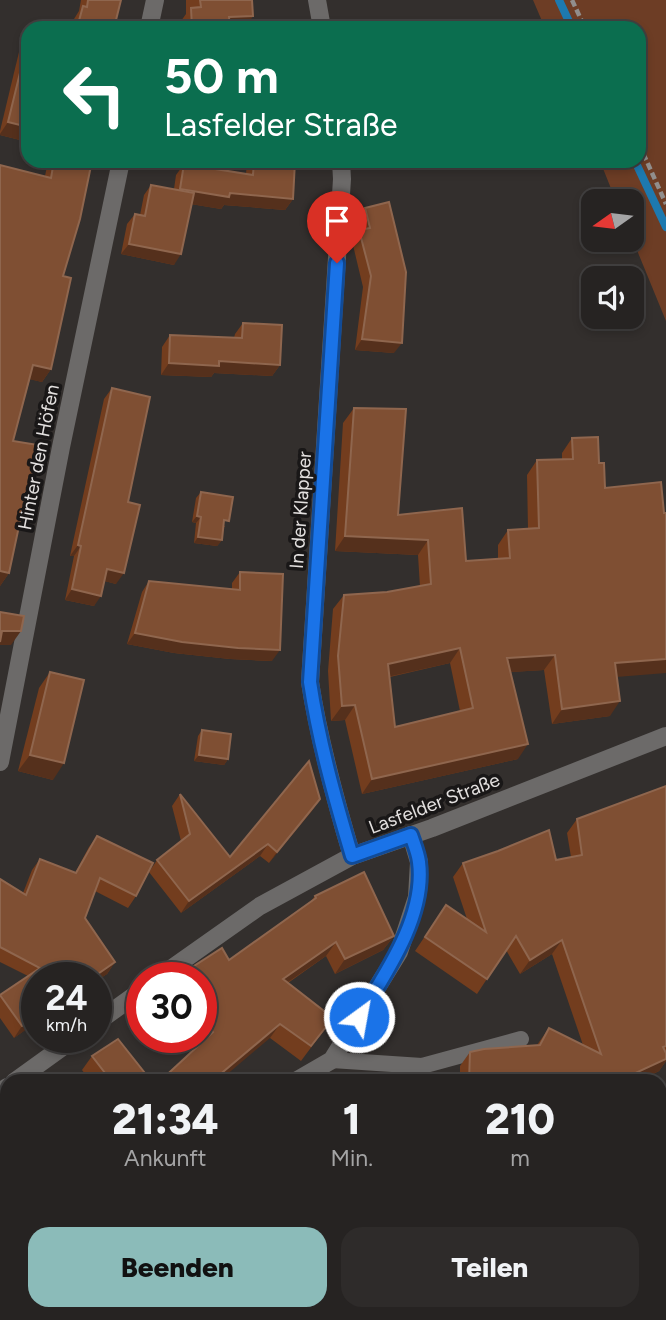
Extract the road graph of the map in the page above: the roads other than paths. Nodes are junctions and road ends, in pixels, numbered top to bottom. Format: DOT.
graph roads {
  1 [pos="155,0"];
  2 [pos="317,0"];
  3 [pos="150,21"];
  4 [pos="321,21"];
  5 [pos="120,168"];
  6 [pos="341,168"];
  7 [pos="666,736"];
  8 [pos="0,762"];
  9 [pos="411,835"];
  10 [pos="352,856"];
  11 [pos="181,962"];
  12 [pos="521,1039"];
  13 [pos="55,1053"];
  14 [pos="332,1060"];
  15 [pos="26,1074"];
  16 [pos="308,1074"];
  1 -- 3 [label="street"];
  2 -- 4 [label="street"];
  5 -- 8 [label="street, Hinter den Höfen"];
  6 -- 10 [label="street, In der Klapper"];
  7 -- 9 [label="street, Lasfelder Straße"];
  9 -- 10 [label="street, Lasfelder Straße"];
  9 -- 14 [label="street"];
  10 -- 11 [label="street, Lasfelder Straße"];
  12 -- 14 [label="lane"];
  13 -- 15 [label="street"];
  14 -- 16 [label="street"];
}
